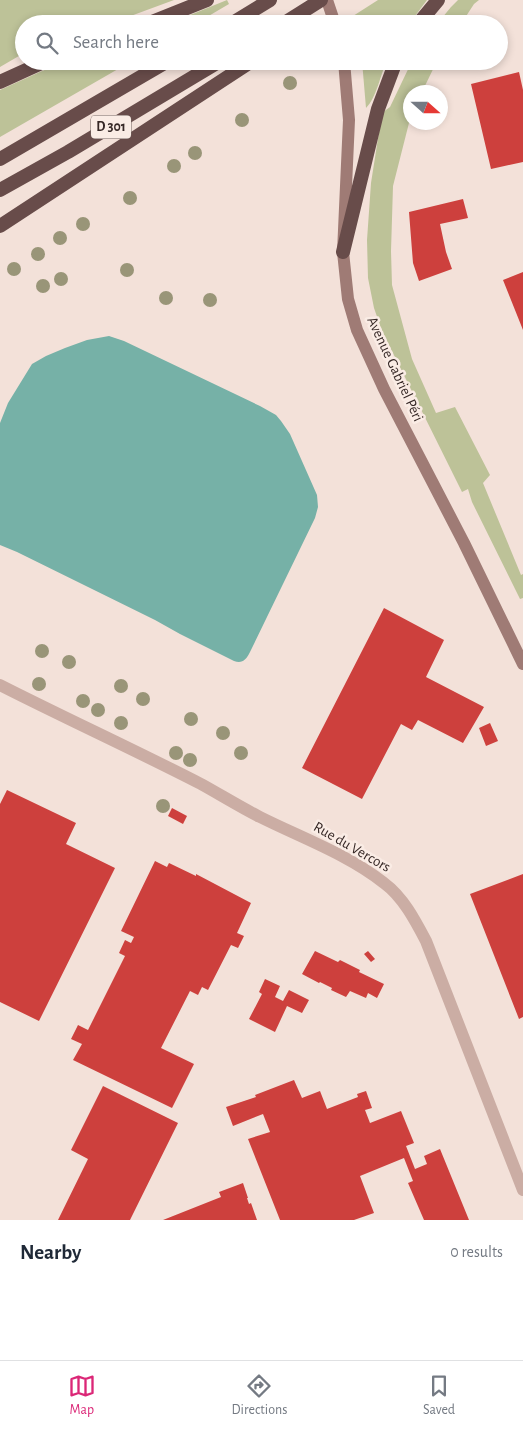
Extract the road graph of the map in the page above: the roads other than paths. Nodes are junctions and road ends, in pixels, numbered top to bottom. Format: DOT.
graph roads {
  1 [pos="207,0"];
  2 [pos="270,0"];
  3 [pos="321,0"];
  4 [pos="327,0"];
  5 [pos="438,0"];
  6 [pos="170,15"];
  7 [pos="246,15"];
  8 [pos="297,15"];
  9 [pos="332,15"];
  10 [pos="426,15"];
  11 [pos="26,70"];
  12 [pos="153,70"];
  13 [pos="205,70"];
  14 [pos="238,70"];
  15 [pos="345,70"];
  16 [pos="393,70"];
  17 [pos="0,82"];
  18 [pos="0,159"];
  19 [pos="0,190"];
  20 [pos="0,226"];
  21 [pos="342,252"];
  22 [pos="523,664"];
  23 [pos="0,686"];
  24 [pos="523,1190"];
  1 -- 6 [label="highway"];
  2 -- 7 [label="highway"];
  3 -- 8 [label="highway"];
  4 -- 9 [label="main road"];
  5 -- 10 [label="highway"];
  11 -- 17 [label="highway"];
  12 -- 18 [label="highway, D 301"];
  13 -- 19 [label="highway, D 301"];
  14 -- 20 [label="highway"];
  15 -- 21 [label="main road, Avenue Gabriel Péri"];
  16 -- 21 [label="highway"];
  21 -- 22 [label="main road, Avenue Gabriel Péri"];
  23 -- 24 [label="street, Rue du Vercors"];
}
